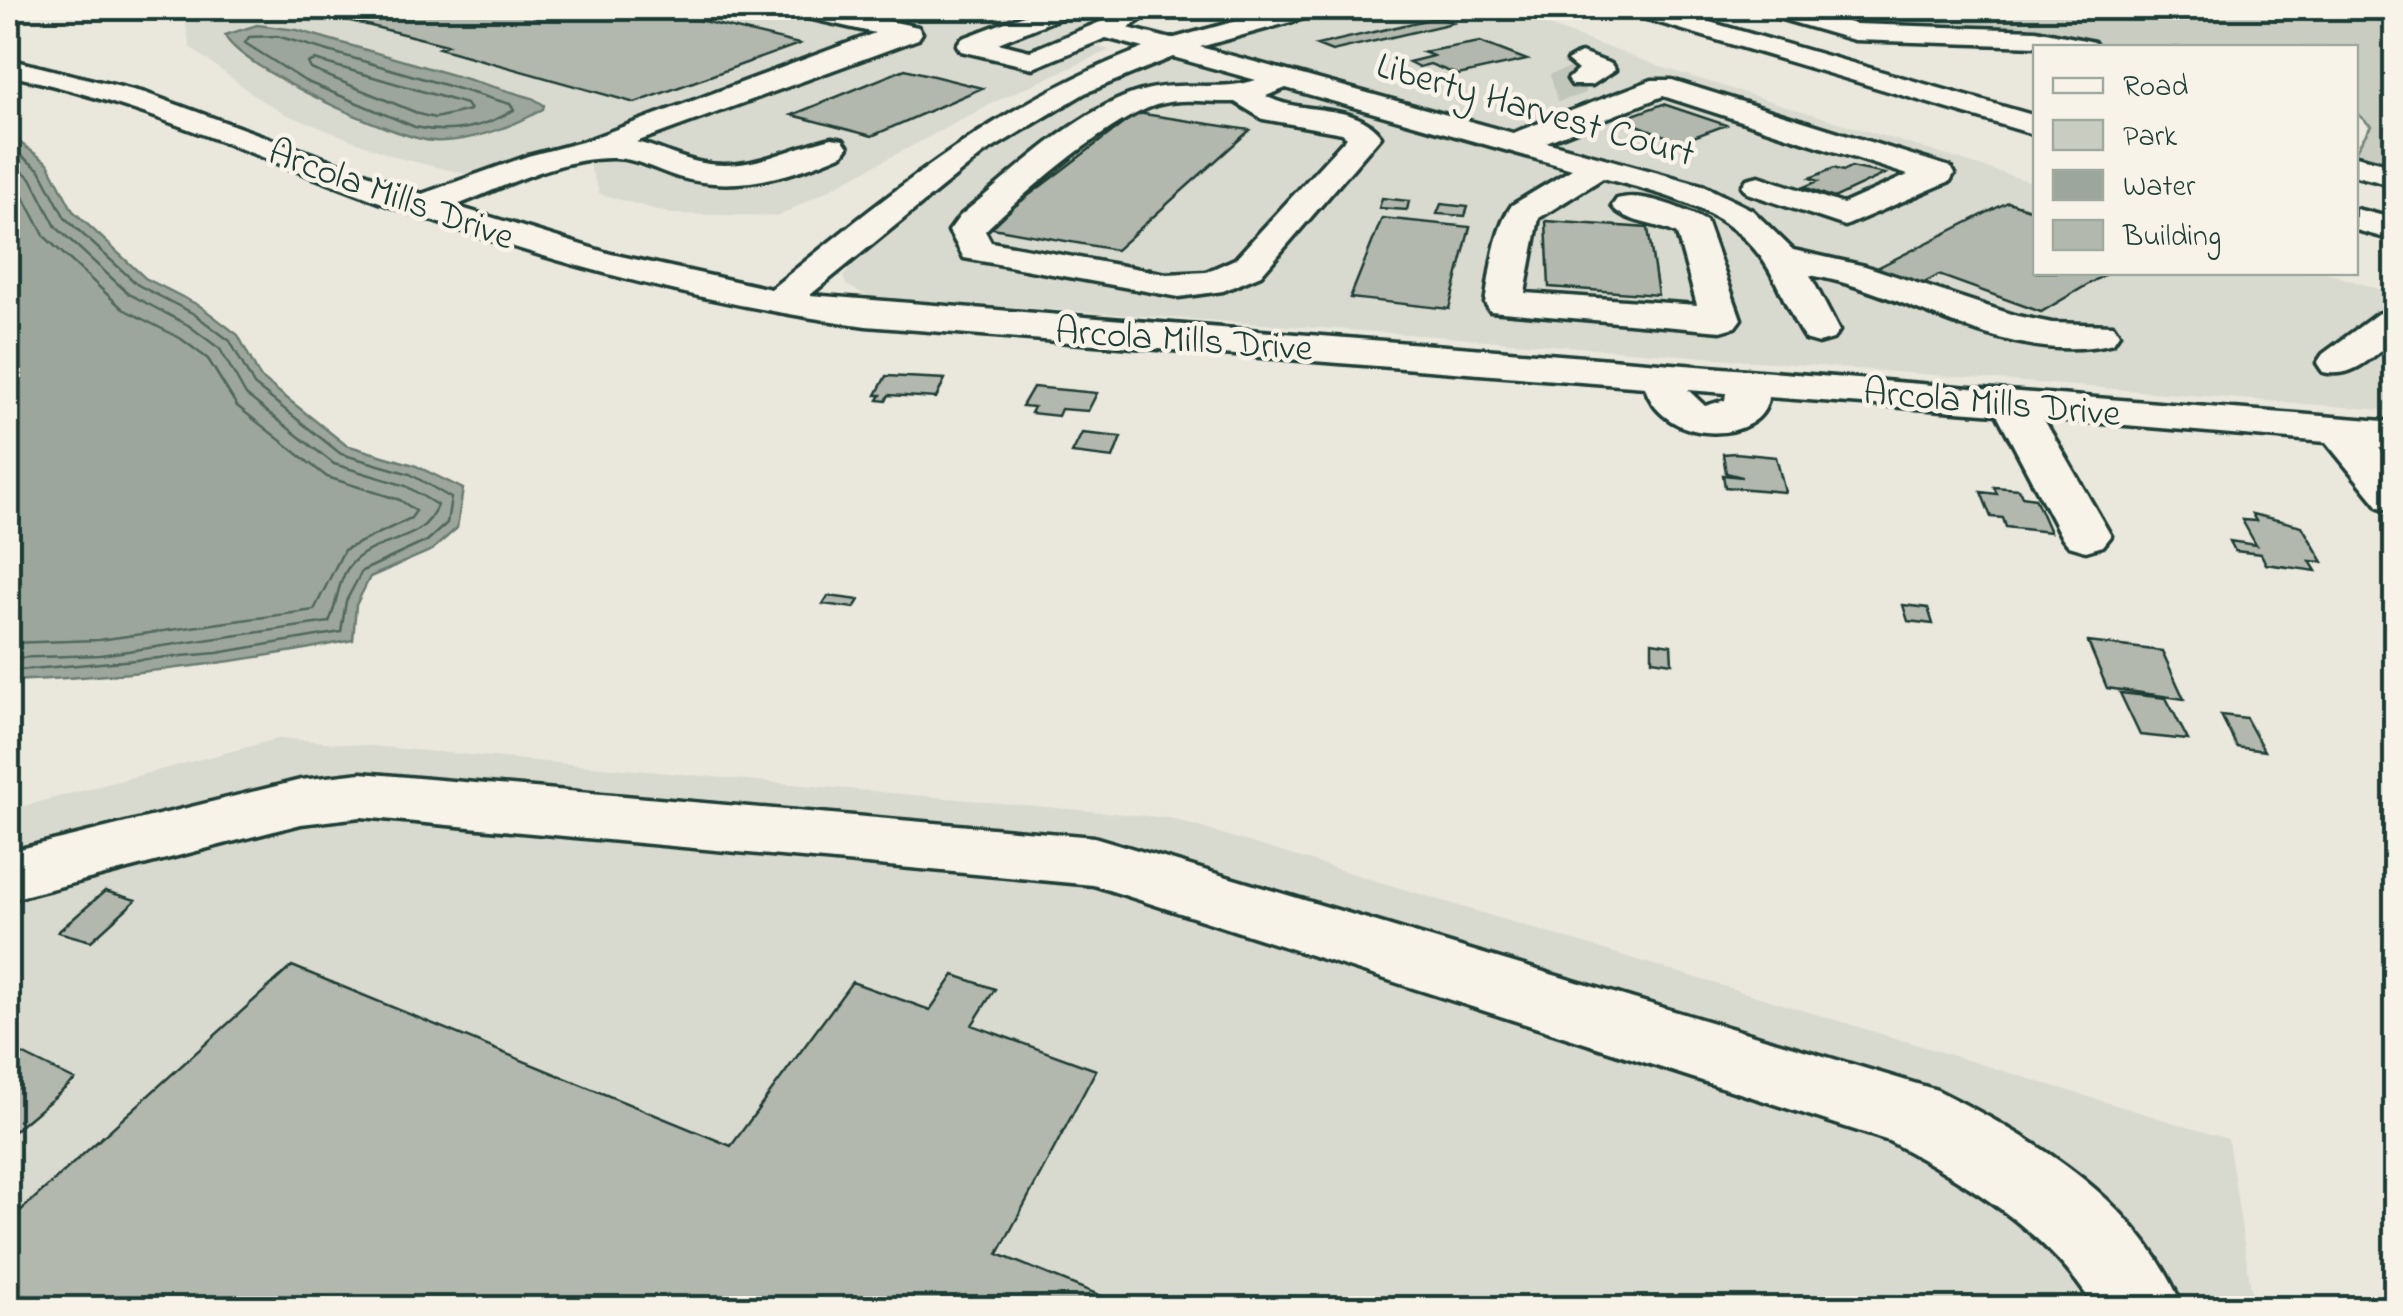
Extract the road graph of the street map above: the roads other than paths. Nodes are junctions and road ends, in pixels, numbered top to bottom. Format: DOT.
graph roads {
  1 [pos="795,8"];
  2 [pos="1063,8"];
  3 [pos="1152,8"];
  4 [pos="1314,8"];
  5 [pos="1636,8"];
  6 [pos="1692,8"];
  7 [pos="1770,8"];
  8 [pos="1104,29"];
  9 [pos="904,32"];
  10 [pos="2070,45"];
  11 [pos="970,46"];
  12 [pos="1171,48"];
  13 [pos="2033,49"];
  14 [pos="1936,54"];
  15 [pos="8,68"];
  16 [pos="1283,79"];
  17 [pos="1245,96"];
  18 [pos="1451,96"];
  19 [pos="2033,103"];
  20 [pos="1498,106"];
  21 [pos="2033,125"];
  22 [pos="1515,143"];
  23 [pos="832,147"];
  24 [pos="1850,148"];
  25 [pos="574,154"];
  26 [pos="1600,166"];
  27 [pos="2358,166"];
  28 [pos="2396,176"];
  29 [pos="1760,186"];
  30 [pos="1561,187"];
  31 [pos="2358,193"];
  32 [pos="1713,201"];
  33 [pos="2396,203"];
  34 [pos="422,206"];
  35 [pos="1827,210"];
  36 [pos="2358,219"];
  37 [pos="2396,230"];
  38 [pos="1785,260"];
  39 [pos="777,303"];
  40 [pos="2391,322"];
  41 [pos="1819,331"];
  42 [pos="2099,334"];
  43 [pos="2338,363"];
  44 [pos="1676,376"];
  45 [pos="2006,402"];
  46 [pos="2340,431"];
  47 [pos="2396,436"];
  48 [pos="2396,497"];
  49 [pos="2086,536"];
  50 [pos="8,876"];
  51 [pos="2141,1308"];
  1 -- 9 [label="street"];
  2 -- 11 [label="street"];
  3 -- 8 [label="street"];
  4 -- 12 [label="street"];
  5 -- 21 [label="street"];
  6 -- 19 [label="street"];
  7 -- 10 [label="street"];
  8 -- 11 [label="street"];
  8 -- 12 [label="street, Liberty Harvest Court"];
  9 -- 11 [label="street"];
  9 -- 25 [label="street"];
  12 -- 16 [label="street, Liberty Harvest Court"];
  12 -- 39 [label="street"];
  13 -- 14 [label="street"];
  15 -- 34 [label="street, Arcola Mills Drive"];
  16 -- 17 [label="street"];
  16 -- 22 [label="street, Liberty Harvest Court"];
  17 -- 17 [label="street"];
  18 -- 20 [label="street"];
  22 -- 24 [label="street"];
  22 -- 26 [label="street, Liberty Harvest Court"];
  23 -- 25 [label="street"];
  24 -- 29 [label="street"];
  24 -- 35 [label="street"];
  25 -- 34 [label="street"];
  26 -- 30 [label="street"];
  26 -- 32 [label="street, Liberty Harvest Court"];
  27 -- 28 [label="street"];
  29 -- 32 [label="street"];
  29 -- 35 [label="street"];
  29 -- 35 [label="street"];
  30 -- 30 [label="street"];
  31 -- 33 [label="street"];
  32 -- 38 [label="street, Liberty Harvest Court"];
  34 -- 39 [label="street, Arcola Mills Drive"];
  36 -- 37 [label="street"];
  38 -- 41 [label="street, Liberty Harvest Court"];
  38 -- 42 [label="street"];
  39 -- 44 [label="street, Arcola Mills Drive"];
  40 -- 43 [label="street"];
  41 -- 44 [label="street, Arcola Mills Drive"];
  41 -- 45 [label="street"];
  44 -- 45 [label="street, Arcola Mills Drive"];
  45 -- 46 [label="street, Arcola Mills Drive"];
  45 -- 49 [label="street"];
  46 -- 47 [label="street, Arcola Mills Drive"];
  46 -- 48 [label="street"];
  50 -- 51 [label="street"];
}
